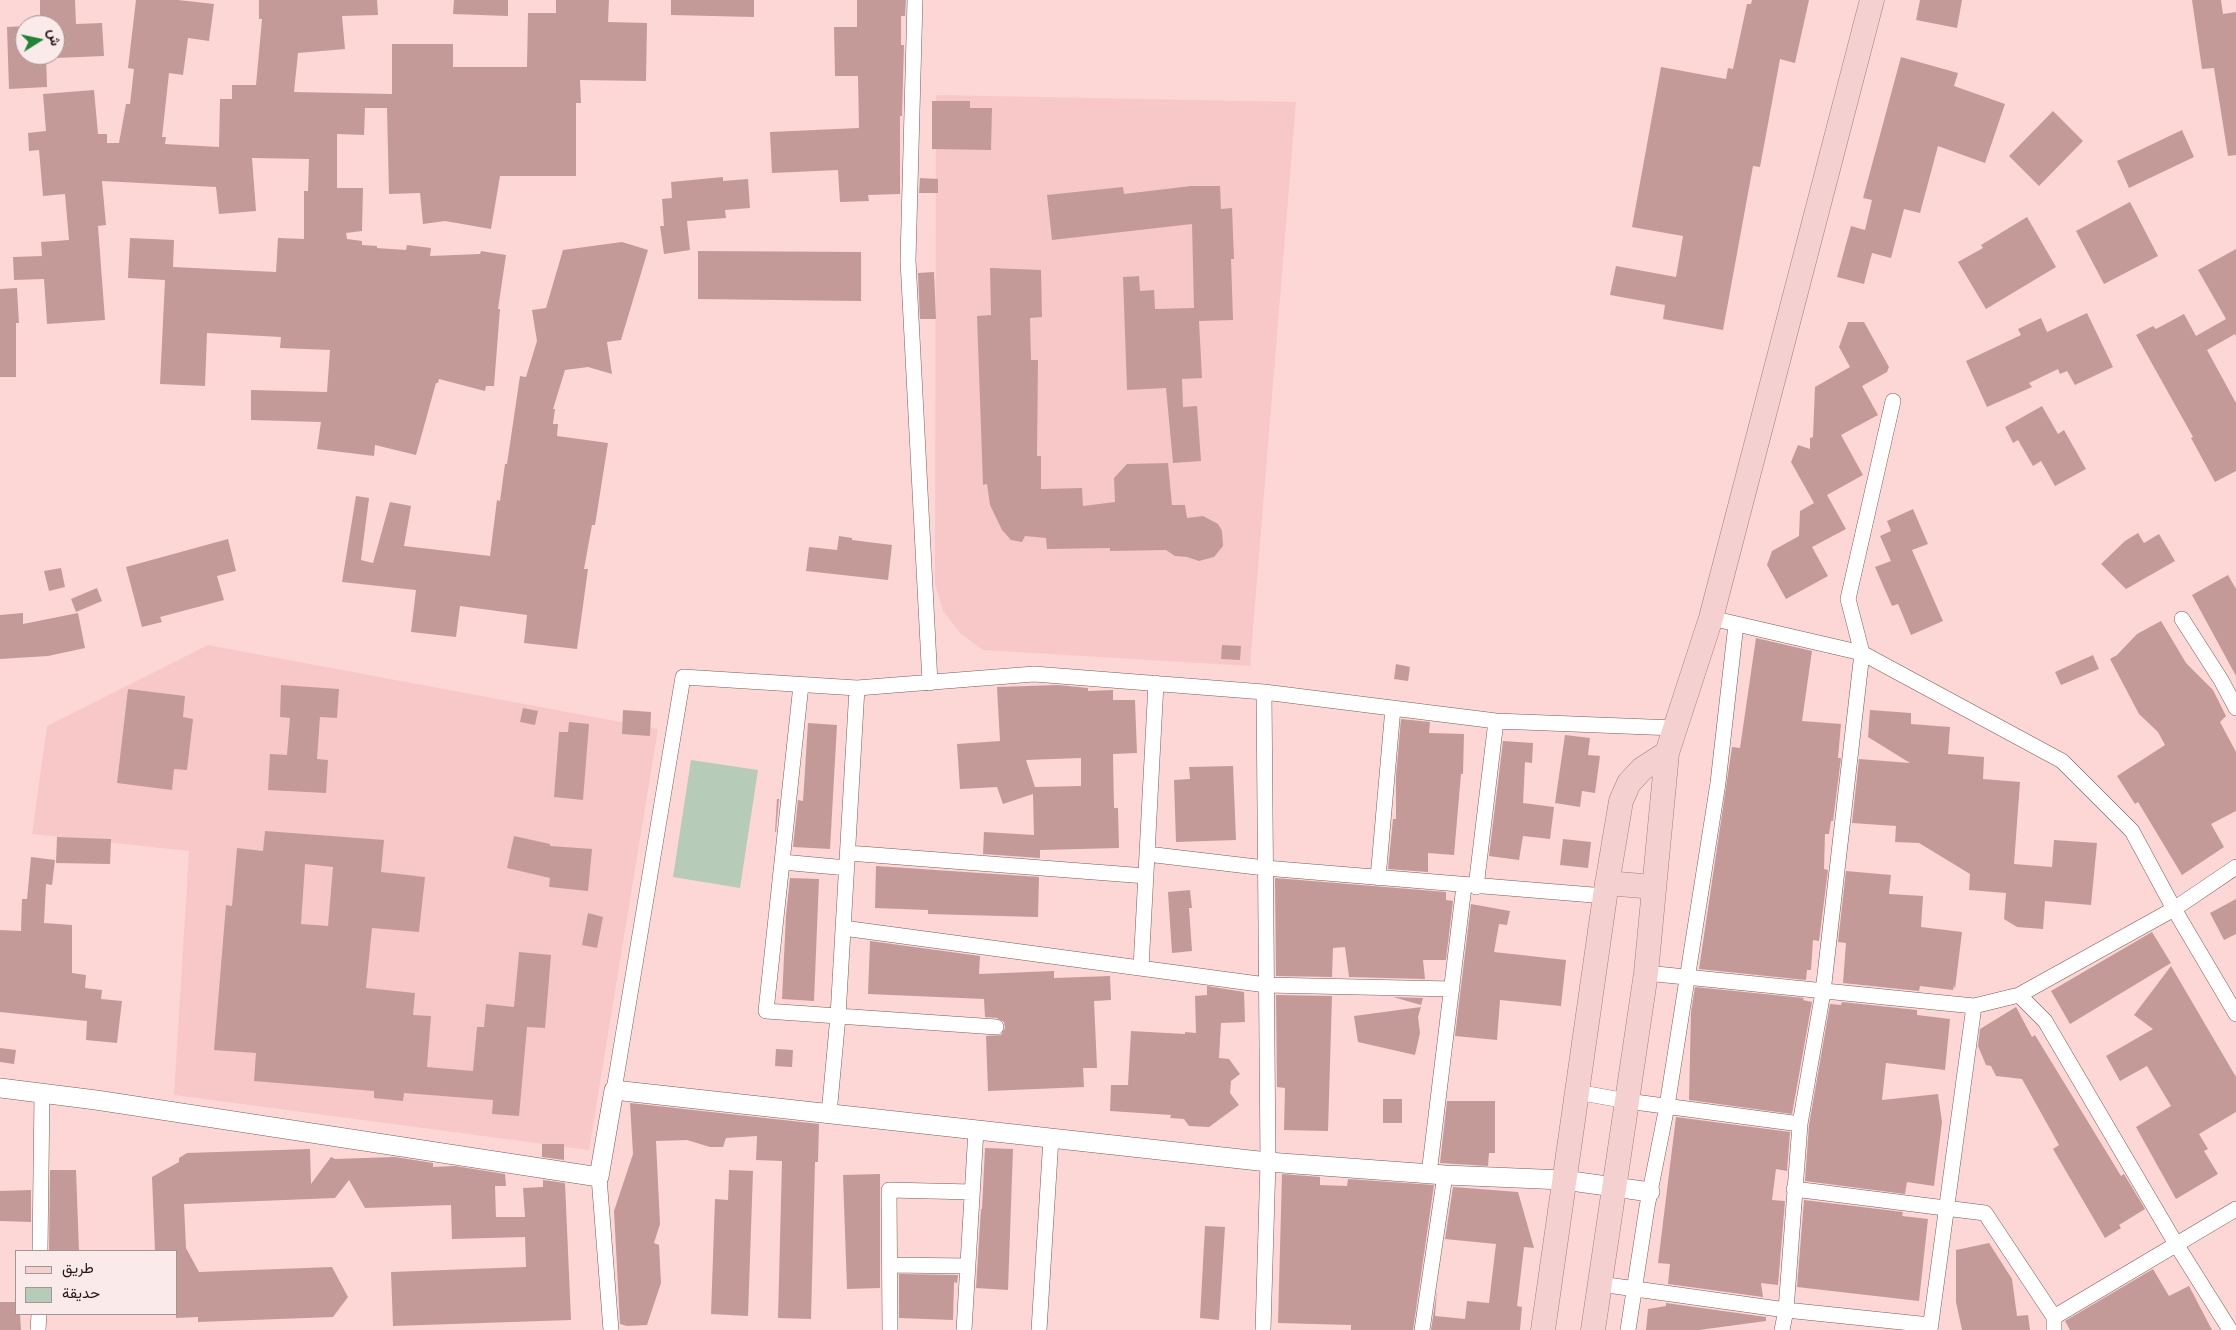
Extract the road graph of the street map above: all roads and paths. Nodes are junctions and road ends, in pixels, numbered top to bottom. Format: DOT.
graph roads {
  1 [pos="915,0"];
  2 [pos="1872,0"];
  3 [pos="1893,401"];
  4 [pos="1711,618"];
  5 [pos="2182,619"];
  6 [pos="1736,624"];
  7 [pos="1862,653"];
  8 [pos="930,683"];
  9 [pos="1156,684"];
  10 [pos="801,685"];
  11 [pos="857,688"];
  12 [pos="1264,692"];
  13 [pos="1393,708"];
  14 [pos="2236,708"];
  15 [pos="1496,721"];
  16 [pos="1675,728"];
  17 [pos="1667,753"];
  18 [pos="1147,854"];
  19 [pos="847,861"];
  20 [pos="782,862"];
  21 [pos="2236,867"];
  22 [pos="1265,868"];
  23 [pos="1146,876"];
  24 [pos="1378,878"];
  25 [pos="1470,886"];
  26 [pos="1654,887"];
  27 [pos="1606,890"];
  28 [pos="2174,908"];
  29 [pos="843,928"];
  30 [pos="1141,968"];
  31 [pos="1646,973"];
  32 [pos="1687,978"];
  33 [pos="1266,985"];
  34 [pos="1452,989"];
  35 [pos="1823,992"];
  36 [pos="2019,995"];
  37 [pos="1974,1006"];
  38 [pos="2236,1014"];
  39 [pos="838,1016"];
  40 [pos="996,1027"];
  41 [pos="0,1088"];
  42 [pos="614,1090"];
  43 [pos="1577,1092"];
  44 [pos="42,1093"];
  45 [pos="1626,1101"];
  46 [pos="1667,1106"];
  47 [pos="829,1114"];
  48 [pos="1800,1124"];
  49 [pos="976,1130"];
  50 [pos="1051,1138"];
  51 [pos="1268,1162"];
  52 [pos="1437,1175"];
  53 [pos="599,1177"];
  54 [pos="1564,1180"];
  55 [pos="1614,1188"];
  56 [pos="1794,1189"];
  57 [pos="972,1192"];
  58 [pos="1650,1192"];
  59 [pos="1947,1209"];
  60 [pos="2236,1209"];
  61 [pos="2176,1244"];
  62 [pos="40,1250"];
  63 [pos="890,1264"];
  64 [pos="968,1266"];
  65 [pos="1600,1284"];
  66 [pos="1635,1289"];
  67 [pos="1786,1310"];
  68 [pos="38,1315"];
  69 [pos="2054,1323"];
  70 [pos="1930,1328"];
  71 [pos="38,1330"];
  72 [pos="611,1330"];
  73 [pos="890,1330"];
  74 [pos="964,1330"];
  75 [pos="1039,1330"];
  76 [pos="1263,1330"];
  77 [pos="1422,1330"];
  78 [pos="1543,1330"];
  79 [pos="1593,1330"];
  80 [pos="1628,1330"];
  81 [pos="1782,1330"];
  82 [pos="2230,1330"];
  1 -- 8 [label="street"];
  2 -- 4 [label="main road"];
  3 -- 7 [label="street"];
  4 -- 6 [label="street"];
  4 -- 16 [label="main road"];
  5 -- 14 [label="street"];
  6 -- 7 [label="street"];
  6 -- 32 [label="street"];
  7 -- 28 [label="street"];
  7 -- 35 [label="street"];
  8 -- 9 [label="street"];
  8 -- 11 [label="street"];
  9 -- 12 [label="street"];
  9 -- 18 [label="street"];
  10 -- 11 [label="street"];
  10 -- 20 [label="street"];
  10 -- 42 [label="street"];
  11 -- 19 [label="street"];
  12 -- 13 [label="street"];
  12 -- 22 [label="street"];
  13 -- 15 [label="street"];
  13 -- 24 [label="street"];
  15 -- 16 [label="street"];
  15 -- 25 [label="street"];
  16 -- 17 [label="main road"];
  17 -- 26 [label="main road"];
  17 -- 27 [label="main road"];
  18 -- 22 [label="street"];
  18 -- 23 [label="street"];
  19 -- 20 [label="street"];
  19 -- 23 [label="street"];
  19 -- 29 [label="street"];
  20 -- 39 [label="street"];
  21 -- 28 [label="street"];
  22 -- 24 [label="street"];
  22 -- 33 [label="street"];
  23 -- 30 [label="street"];
  24 -- 25 [label="street"];
  25 -- 27 [label="street"];
  25 -- 34 [label="street"];
  26 -- 27 [label="main road"];
  26 -- 31 [label="main road"];
  27 -- 43 [label="main road"];
  28 -- 36 [label="street"];
  28 -- 38 [label="street"];
  29 -- 30 [label="street"];
  29 -- 39 [label="street"];
  30 -- 33 [label="street"];
  31 -- 32 [label="street"];
  31 -- 45 [label="main road"];
  32 -- 35 [label="street"];
  32 -- 46 [label="street"];
  33 -- 34 [label="street"];
  33 -- 51 [label="street"];
  34 -- 52 [label="street"];
  35 -- 37 [label="street"];
  35 -- 48 [label="street"];
  36 -- 37 [label="street"];
  36 -- 61 [label="street"];
  37 -- 59 [label="street"];
  39 -- 40 [label="street"];
  39 -- 47 [label="street"];
  41 -- 44 [label="street"];
  42 -- 47 [label="street"];
  42 -- 53 [label="street"];
  43 -- 45 [label="street"];
  43 -- 54 [label="main road"];
  44 -- 53 [label="street"];
  44 -- 62 [label="street"];
  45 -- 46 [label="street"];
  45 -- 55 [label="main road"];
  46 -- 48 [label="street"];
  46 -- 58 [label="street"];
  47 -- 49 [label="street"];
  48 -- 56 [label="street"];
  49 -- 50 [label="street"];
  49 -- 57 [label="street"];
  50 -- 51 [label="street"];
  50 -- 75 [label="street"];
  51 -- 52 [label="street"];
  51 -- 76 [label="street"];
  52 -- 54 [label="street"];
  52 -- 77 [label="street"];
  53 -- 72 [label="street"];
  54 -- 55 [label="street"];
  54 -- 78 [label="main road"];
  55 -- 58 [label="street"];
  55 -- 65 [label="main road"];
  56 -- 59 [label="street"];
  56 -- 67 [label="street"];
  57 -- 63 [label="street"];
  57 -- 64 [label="street"];
  58 -- 66 [label="street"];
  59 -- 69 [label="street"];
  59 -- 70 [label="street"];
  60 -- 61 [label="street"];
  61 -- 69 [label="street"];
  61 -- 82 [label="street"];
  63 -- 64 [label="street"];
  63 -- 73 [label="street"];
  64 -- 74 [label="street"];
  65 -- 66 [label="street"];
  65 -- 79 [label="main road"];
  66 -- 67 [label="street"];
  66 -- 80 [label="street"];
  67 -- 70 [label="street"];
  67 -- 81 [label="street"];
  68 -- 71 [label="street"];
}
